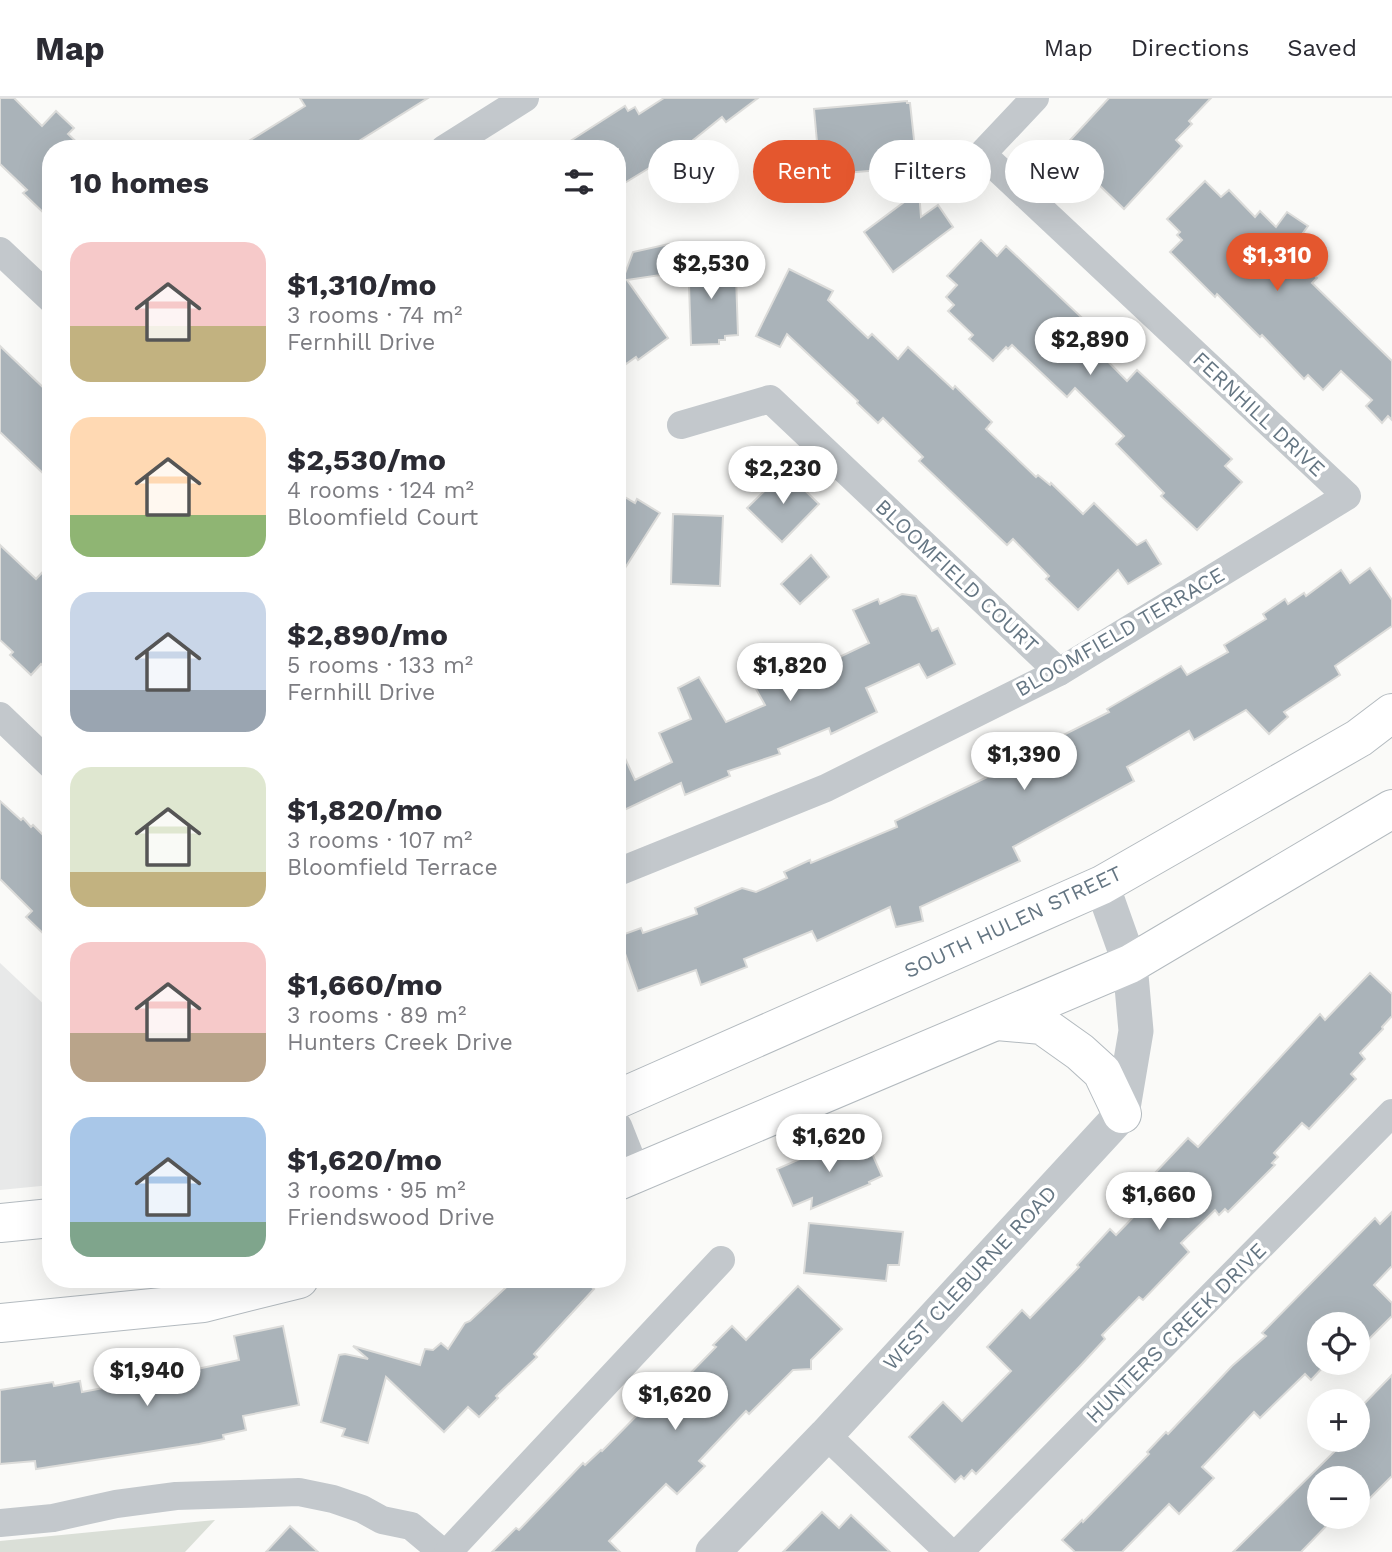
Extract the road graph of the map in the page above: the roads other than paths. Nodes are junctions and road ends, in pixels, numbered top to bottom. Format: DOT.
graph roads {
  1 [pos="525,98"];
  2 [pos="1035,98"];
  3 [pos="458,140"];
  4 [pos="0,251"];
  5 [pos="42,291"];
  6 [pos="681,425"];
  7 [pos="1347,496"];
  8 [pos="1059,672"];
  9 [pos="1392,713"];
  10 [pos="0,716"];
  11 [pos="42,756"];
  12 [pos="1392,809"];
  13 [pos="626,869"];
  14 [pos="1102,885"];
  15 [pos="1130,964"];
  16 [pos="997,1021"];
  17 [pos="626,1095"];
  18 [pos="1392,1113"];
  19 [pos="1122,1114"];
  20 [pos="627,1177"];
  21 [pos="42,1219"];
  22 [pos="0,1223"];
  23 [pos="721,1260"];
  24 [pos="263,1288"];
  25 [pos="0,1323"];
  26 [pos="826,1435"];
  27 [pos="0,1523"];
  28 [pos="442,1552"];
  29 [pos="448,1552"];
  30 [pos="713,1552"];
  31 [pos="949,1552"];
  32 [pos="959,1552"];
  1 -- 3 [label="street"];
  2 -- 7 [label="street, FERNHILL DRIVE"];
  4 -- 5 [label="street"];
  6 -- 8 [label="street, BLOOMFIELD COURT"];
  7 -- 8 [label="street, BLOOMFIELD TERRACE"];
  8 -- 13 [label="street, BLOOMFIELD TERRACE"];
  9 -- 14 [label="main road, SOUTH HULEN STREET"];
  10 -- 11 [label="street"];
  12 -- 15 [label="main road"];
  14 -- 15 [label="street"];
  14 -- 17 [label="main road, SOUTH HULEN STREET"];
  15 -- 16 [label="main road"];
  15 -- 19 [label="street"];
  16 -- 19 [label="main road"];
  16 -- 20 [label="main road"];
  18 -- 32 [label="street, HUNTERS CREEK DRIVE"];
  19 -- 26 [label="street, WEST CLEBURNE ROAD"];
  21 -- 22 [label="main road"];
  23 -- 29 [label="street"];
  24 -- 25 [label="main road"];
  26 -- 30 [label="street, WEST CLEBURNE ROAD"];
  26 -- 31 [label="street"];
  27 -- 28 [label="street"];
}
